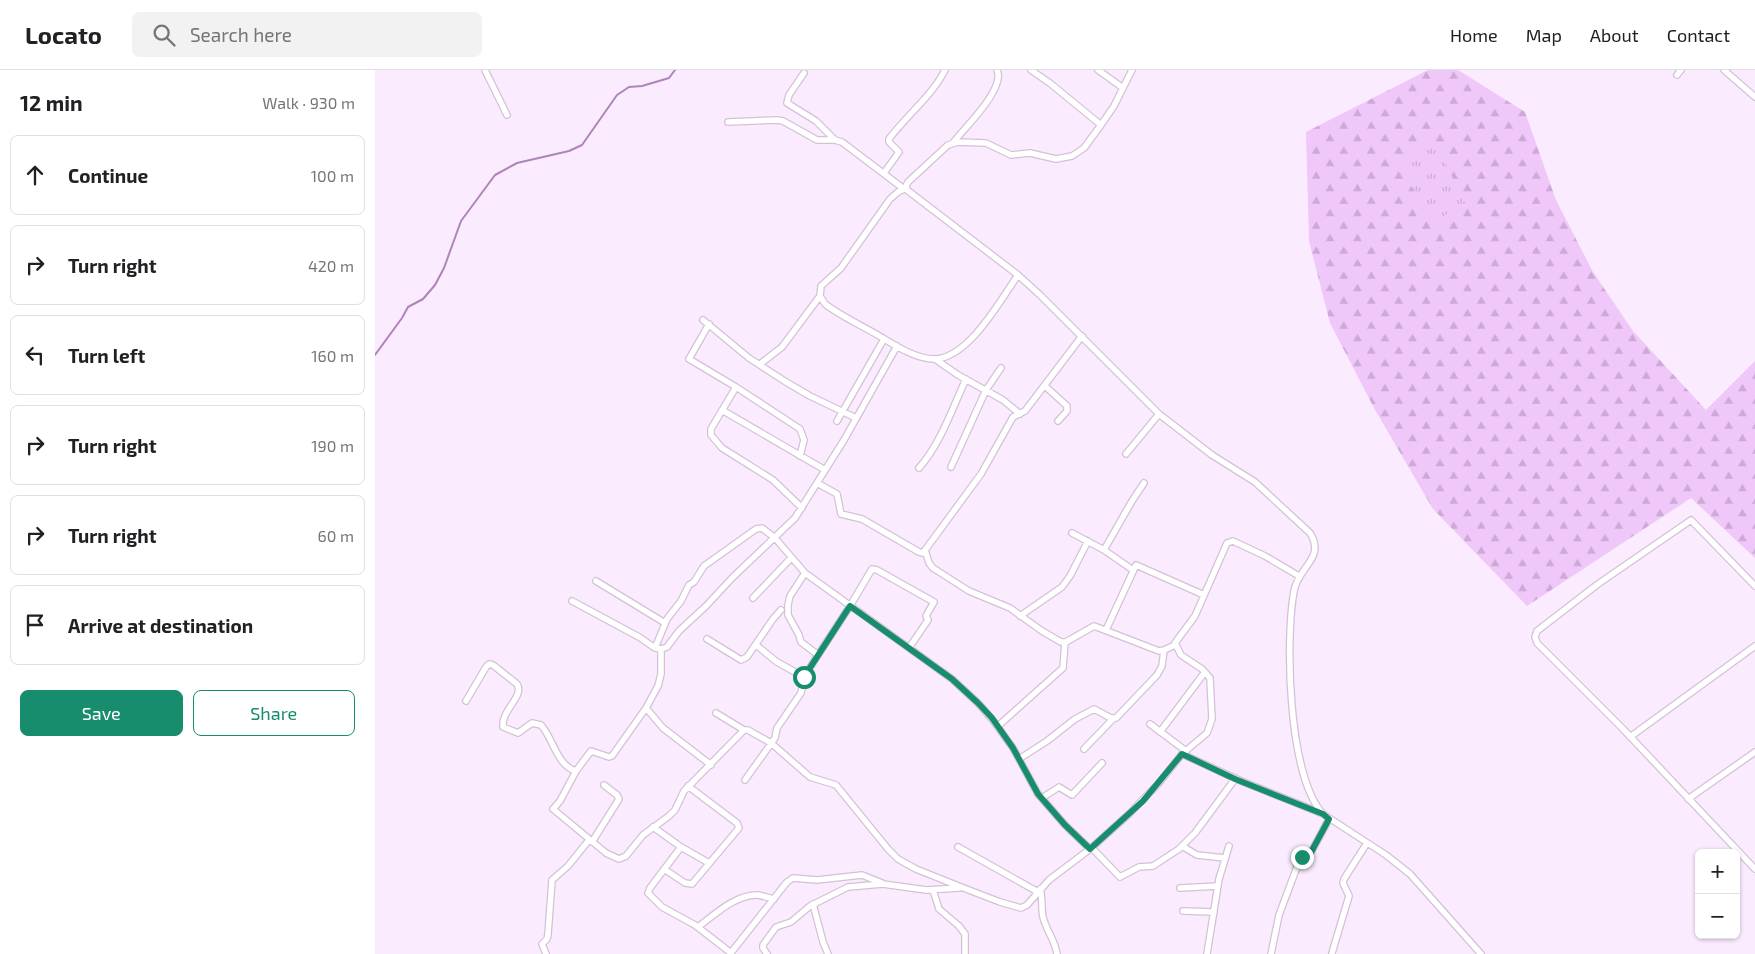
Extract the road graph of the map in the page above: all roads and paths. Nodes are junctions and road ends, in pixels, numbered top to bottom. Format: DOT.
graph roads {
  1 [pos="485,70"];
  2 [pos="945,70"];
  3 [pos="997,70"];
  4 [pos="1031,70"];
  5 [pos="1098,70"];
  6 [pos="1132,70"];
  7 [pos="1724,70"];
  8 [pos="804,74"];
  9 [pos="1123,88"];
  10 [pos="1755,97"];
  11 [pos="507,115"];
  12 [pos="728,122"];
  13 [pos="1101,125"];
  14 [pos="835,140"];
  15 [pos="953,143"];
  16 [pos="884,173"];
  17 [pos="905,189"];
  18 [pos="1018,276"];
  19 [pos="820,296"];
  20 [pos="703,320"];
  21 [pos="709,324"];
  22 [pos="1082,336"];
  23 [pos="884,339"];
  24 [pos="897,346"];
  25 [pos="935,359"];
  26 [pos="760,364"];
  27 [pos="1001,368"];
  28 [pos="966,379"];
  29 [pos="736,386"];
  30 [pos="1045,386"];
  31 [pos="986,390"];
  32 [pos="722,410"];
  33 [pos="843,411"];
  34 [pos="1020,414"];
  35 [pos="1159,414"];
  36 [pos="856,418"];
  37 [pos="837,421"];
  38 [pos="1058,421"];
  39 [pos="1126,454"];
  40 [pos="800,456"];
  41 [pos="919,468"];
  42 [pos="951,468"];
  43 [pos="825,470"];
  44 [pos="817,483"];
  45 [pos="1144,483"];
  46 [pos="802,508"];
  47 [pos="1072,533"];
  48 [pos="775,538"];
  49 [pos="1088,541"];
  50 [pos="925,550"];
  51 [pos="1104,550"];
  52 [pos="791,558"];
  53 [pos="1133,570"];
  54 [pos="805,574"];
  55 [pos="1299,576"];
  56 [pos="596,581"];
  57 [pos="1755,586"];
  58 [pos="1204,595"];
  59 [pos="753,598"];
  60 [pos="572,601"];
  61 [pos="850,606"];
  62 [pos="781,610"];
  63 [pos="1020,616"];
  64 [pos="665,623"];
  65 [pos="1106,630"];
  66 [pos="707,639"];
  67 [pos="1065,642"];
  68 [pos="1175,644"];
  69 [pos="756,645"];
  70 [pos="1755,646"];
  71 [pos="658,648"];
  72 [pos="909,648"];
  73 [pos="1165,650"];
  74 [pos="818,655"];
  75 [pos="1205,672"];
  76 [pos="804,677"];
  77 [pos="466,701"];
  78 [pos="646,708"];
  79 [pos="716,713"];
  80 [pos="1113,719"];
  81 [pos="1149,724"];
  82 [pos="998,726"];
  83 [pos="744,730"];
  84 [pos="1160,732"];
  85 [pos="1630,737"];
  86 [pos="771,743"];
  87 [pos="1084,750"];
  88 [pos="1755,752"];
  89 [pos="1184,753"];
  90 [pos="1019,759"];
  91 [pos="1102,763"];
  92 [pos="711,765"];
  93 [pos="576,771"];
  94 [pos="1235,779"];
  95 [pos="745,780"];
  96 [pos="604,785"];
  97 [pos="688,786"];
  98 [pos="1042,798"];
  99 [pos="1688,799"];
  100 [pos="1323,814"];
  101 [pos="1329,819"];
  102 [pos="653,827"];
  103 [pos="591,841"];
  104 [pos="1367,842"];
  105 [pos="1182,846"];
  106 [pos="1229,846"];
  107 [pos="681,847"];
  108 [pos="958,847"];
  109 [pos="1090,848"];
  110 [pos="1225,858"];
  111 [pos="709,863"];
  112 [pos="1755,869"];
  113 [pos="664,870"];
  114 [pos="883,884"];
  115 [pos="1218,886"];
  116 [pos="961,887"];
  117 [pos="1180,888"];
  118 [pos="933,890"];
  119 [pos="1039,891"];
  120 [pos="774,899"];
  121 [pos="813,904"];
  122 [pos="1183,911"];
  123 [pos="1214,912"];
  124 [pos="698,927"];
  125 [pos="546,954"];
  126 [pos="731,954"];
  127 [pos="767,954"];
  128 [pos="828,954"];
  129 [pos="965,954"];
  130 [pos="1057,954"];
  131 [pos="1207,954"];
  132 [pos="1271,954"];
  133 [pos="1332,954"];
  134 [pos="1481,954"];
  1 -- 11 [label="street"];
  2 -- 16 [label="street"];
  3 -- 15 [label="street"];
  4 -- 13 [label="street"];
  5 -- 9 [label="street"];
  6 -- 9 [label="street"];
  7 -- 10 [label="street"];
  8 -- 14 [label="street"];
  9 -- 13 [label="street"];
  12 -- 14 [label="street"];
  13 -- 15 [label="street"];
  14 -- 16 [label="street"];
  15 -- 17 [label="street"];
  16 -- 17 [label="street"];
  17 -- 18 [label="street"];
  17 -- 19 [label="street"];
  18 -- 22 [label="street"];
  18 -- 25 [label="street"];
  19 -- 23 [label="street"];
  19 -- 26 [label="street"];
  20 -- 21 [label="street"];
  21 -- 26 [label="street"];
  21 -- 29 [label="street"];
  22 -- 30 [label="street"];
  22 -- 35 [label="street"];
  23 -- 24 [label="street"];
  23 -- 33 [label="street"];
  24 -- 25 [label="street"];
  24 -- 36 [label="street"];
  25 -- 28 [label="street"];
  26 -- 33 [label="street"];
  27 -- 31 [label="street"];
  28 -- 31 [label="street"];
  28 -- 41 [label="street"];
  29 -- 32 [label="street"];
  29 -- 40 [label="street"];
  30 -- 34 [label="street"];
  30 -- 38 [label="street"];
  31 -- 34 [label="street"];
  31 -- 42 [label="street"];
  32 -- 40 [label="street"];
  32 -- 46 [label="street"];
  33 -- 36 [label="street"];
  33 -- 37 [label="street"];
  34 -- 50 [label="street"];
  35 -- 39 [label="street"];
  35 -- 55 [label="street"];
  36 -- 43 [label="street"];
  40 -- 43 [label="street"];
  43 -- 44 [label="street"];
  44 -- 46 [label="street"];
  44 -- 50 [label="street"];
  45 -- 51 [label="street"];
  46 -- 48 [label="street"];
  47 -- 49 [label="street"];
  48 -- 52 [label="street"];
  48 -- 64 [label="street"];
  48 -- 71 [label="street"];
  49 -- 51 [label="street"];
  49 -- 63 [label="street"];
  50 -- 63 [label="street"];
  51 -- 53 [label="street"];
  52 -- 54 [label="street"];
  52 -- 59 [label="street"];
  53 -- 58 [label="street"];
  53 -- 65 [label="street"];
  54 -- 61 [label="street"];
  54 -- 74 [label="street"];
  55 -- 58 [label="street"];
  55 -- 100 [label="street"];
  56 -- 64 [label="street"];
  57 -- 85 [label="street"];
  58 -- 68 [label="street"];
  60 -- 71 [label="street"];
  61 -- 72 [label="street"];
  61 -- 72 [label="street"];
  61 -- 74 [label="street"];
  62 -- 69 [label="street"];
  63 -- 67 [label="street"];
  64 -- 71 [label="street"];
  65 -- 67 [label="street"];
  65 -- 73 [label="street"];
  66 -- 69 [label="street"];
  67 -- 82 [label="street"];
  68 -- 73 [label="street"];
  68 -- 75 [label="street"];
  69 -- 76 [label="street"];
  70 -- 85 [label="street"];
  71 -- 78 [label="street"];
  72 -- 82 [label="street"];
  73 -- 80 [label="street"];
  74 -- 76 [label="street"];
  75 -- 84 [label="street"];
  75 -- 89 [label="street"];
  76 -- 86 [label="street"];
  77 -- 93 [label="street"];
  78 -- 92 [label="street"];
  78 -- 93 [label="street"];
  79 -- 83 [label="street"];
  80 -- 87 [label="street"];
  80 -- 90 [label="street"];
  81 -- 84 [label="street"];
  82 -- 90 [label="street"];
  83 -- 86 [label="street"];
  83 -- 92 [label="street"];
  84 -- 89 [label="street"];
  85 -- 99 [label="street"];
  86 -- 95 [label="street"];
  86 -- 116 [label="street"];
  88 -- 99 [label="street"];
  89 -- 94 [label="street"];
  89 -- 109 [label="street"];
  90 -- 98 [label="street"];
  91 -- 98 [label="street"];
  92 -- 97 [label="street"];
  93 -- 103 [label="street"];
  94 -- 100 [label="street"];
  94 -- 105 [label="street"];
  96 -- 103 [label="street"];
  97 -- 102 [label="street"];
  97 -- 111 [label="street"];
  98 -- 109 [label="street"];
  99 -- 112 [label="street"];
  100 -- 101 [label="street"];
  101 -- 104 [label="street"];
  101 -- 132 [label="street"];
  102 -- 103 [label="street"];
  102 -- 107 [label="street"];
  103 -- 125 [label="street"];
  104 -- 133 [label="street"];
  104 -- 134 [label="street"];
  105 -- 109 [label="street"];
  105 -- 110 [label="street"];
  106 -- 110 [label="street"];
  107 -- 111 [label="street"];
  107 -- 113 [label="street"];
  108 -- 119 [label="street"];
  109 -- 119 [label="street"];
  110 -- 115 [label="street"];
  111 -- 113 [label="street"];
  113 -- 124 [label="street"];
  114 -- 118 [label="street"];
  114 -- 120 [label="street"];
  114 -- 121 [label="street"];
  115 -- 117 [label="street"];
  115 -- 123 [label="street"];
  116 -- 118 [label="street"];
  116 -- 119 [label="street"];
  118 -- 129 [label="street"];
  119 -- 130 [label="street"];
  120 -- 124 [label="street"];
  120 -- 126 [label="street"];
  121 -- 127 [label="street"];
  121 -- 128 [label="street"];
  122 -- 123 [label="street"];
  123 -- 131 [label="street"];
  124 -- 126 [label="street"];
}
